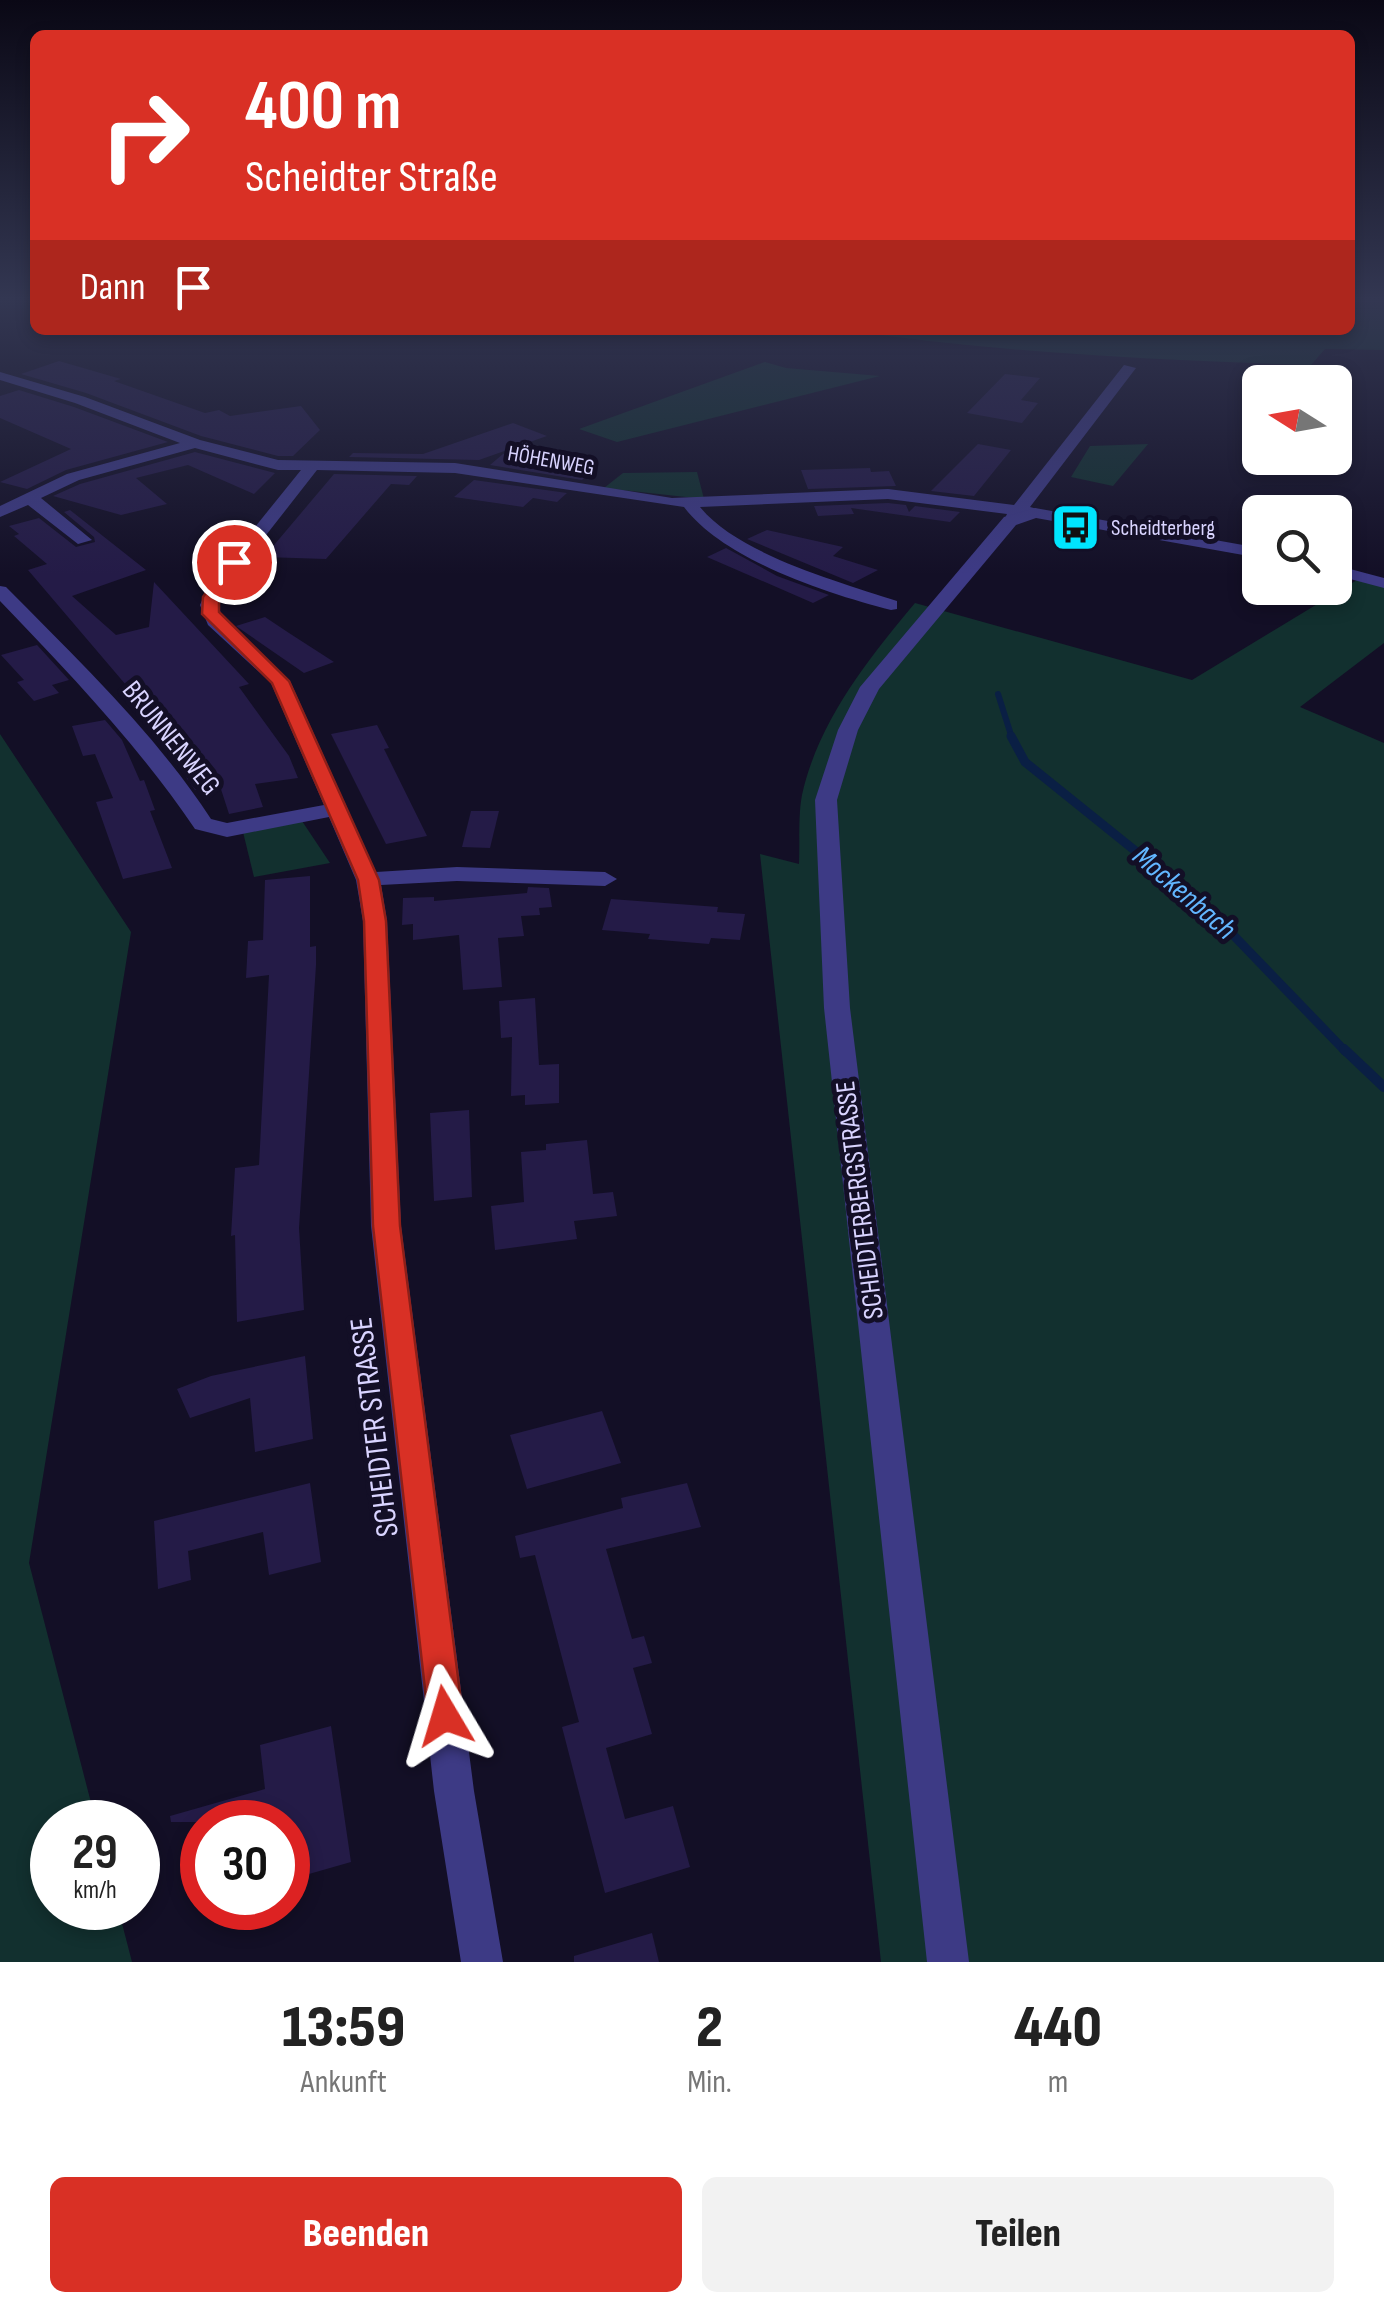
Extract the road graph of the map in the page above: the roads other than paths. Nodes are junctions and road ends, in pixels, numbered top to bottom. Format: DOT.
graph roads {
  1 [pos="52,392"];
  2 [pos="1112,392"];
  3 [pos="195,443"];
  4 [pos="312,467"];
  5 [pos="29,497"];
  6 [pos="689,504"];
  7 [pos="0,512"];
  8 [pos="1022,515"];
  9 [pos="84,540"];
  10 [pos="1242,549"];
  11 [pos="1352,575"];
  12 [pos="1384,583"];
  13 [pos="0,591"];
  14 [pos="891,605"];
  15 [pos="335,808"];
  16 [pos="604,879"];
  17 [pos="368,880"];
  18 [pos="482,1962"];
  19 [pos="948,1962"];
  1 -- 3 [label="street, HÖHENWEG"];
  2 -- 8 [label="street, SCHEIDTERBERGSTRASSE"];
  3 -- 4 [label="street, HÖHENWEG"];
  3 -- 5 [label="street"];
  4 -- 6 [label="street, HÖHENWEG"];
  4 -- 15 [label="street, SCHEIDTER STRASSE"];
  5 -- 7 [label="street"];
  5 -- 9 [label="street"];
  6 -- 8 [label="street, HÖHENWEG"];
  6 -- 14 [label="street"];
  8 -- 10 [label="street, HÖHENWEG"];
  8 -- 19 [label="street, SCHEIDTERBERGSTRASSE"];
  11 -- 12 [label="street"];
  13 -- 15 [label="street, BRUNNENWEG"];
  15 -- 17 [label="street, SCHEIDTER STRASSE"];
  16 -- 17 [label="street"];
  17 -- 18 [label="street, SCHEIDTER STRASSE"];
}
